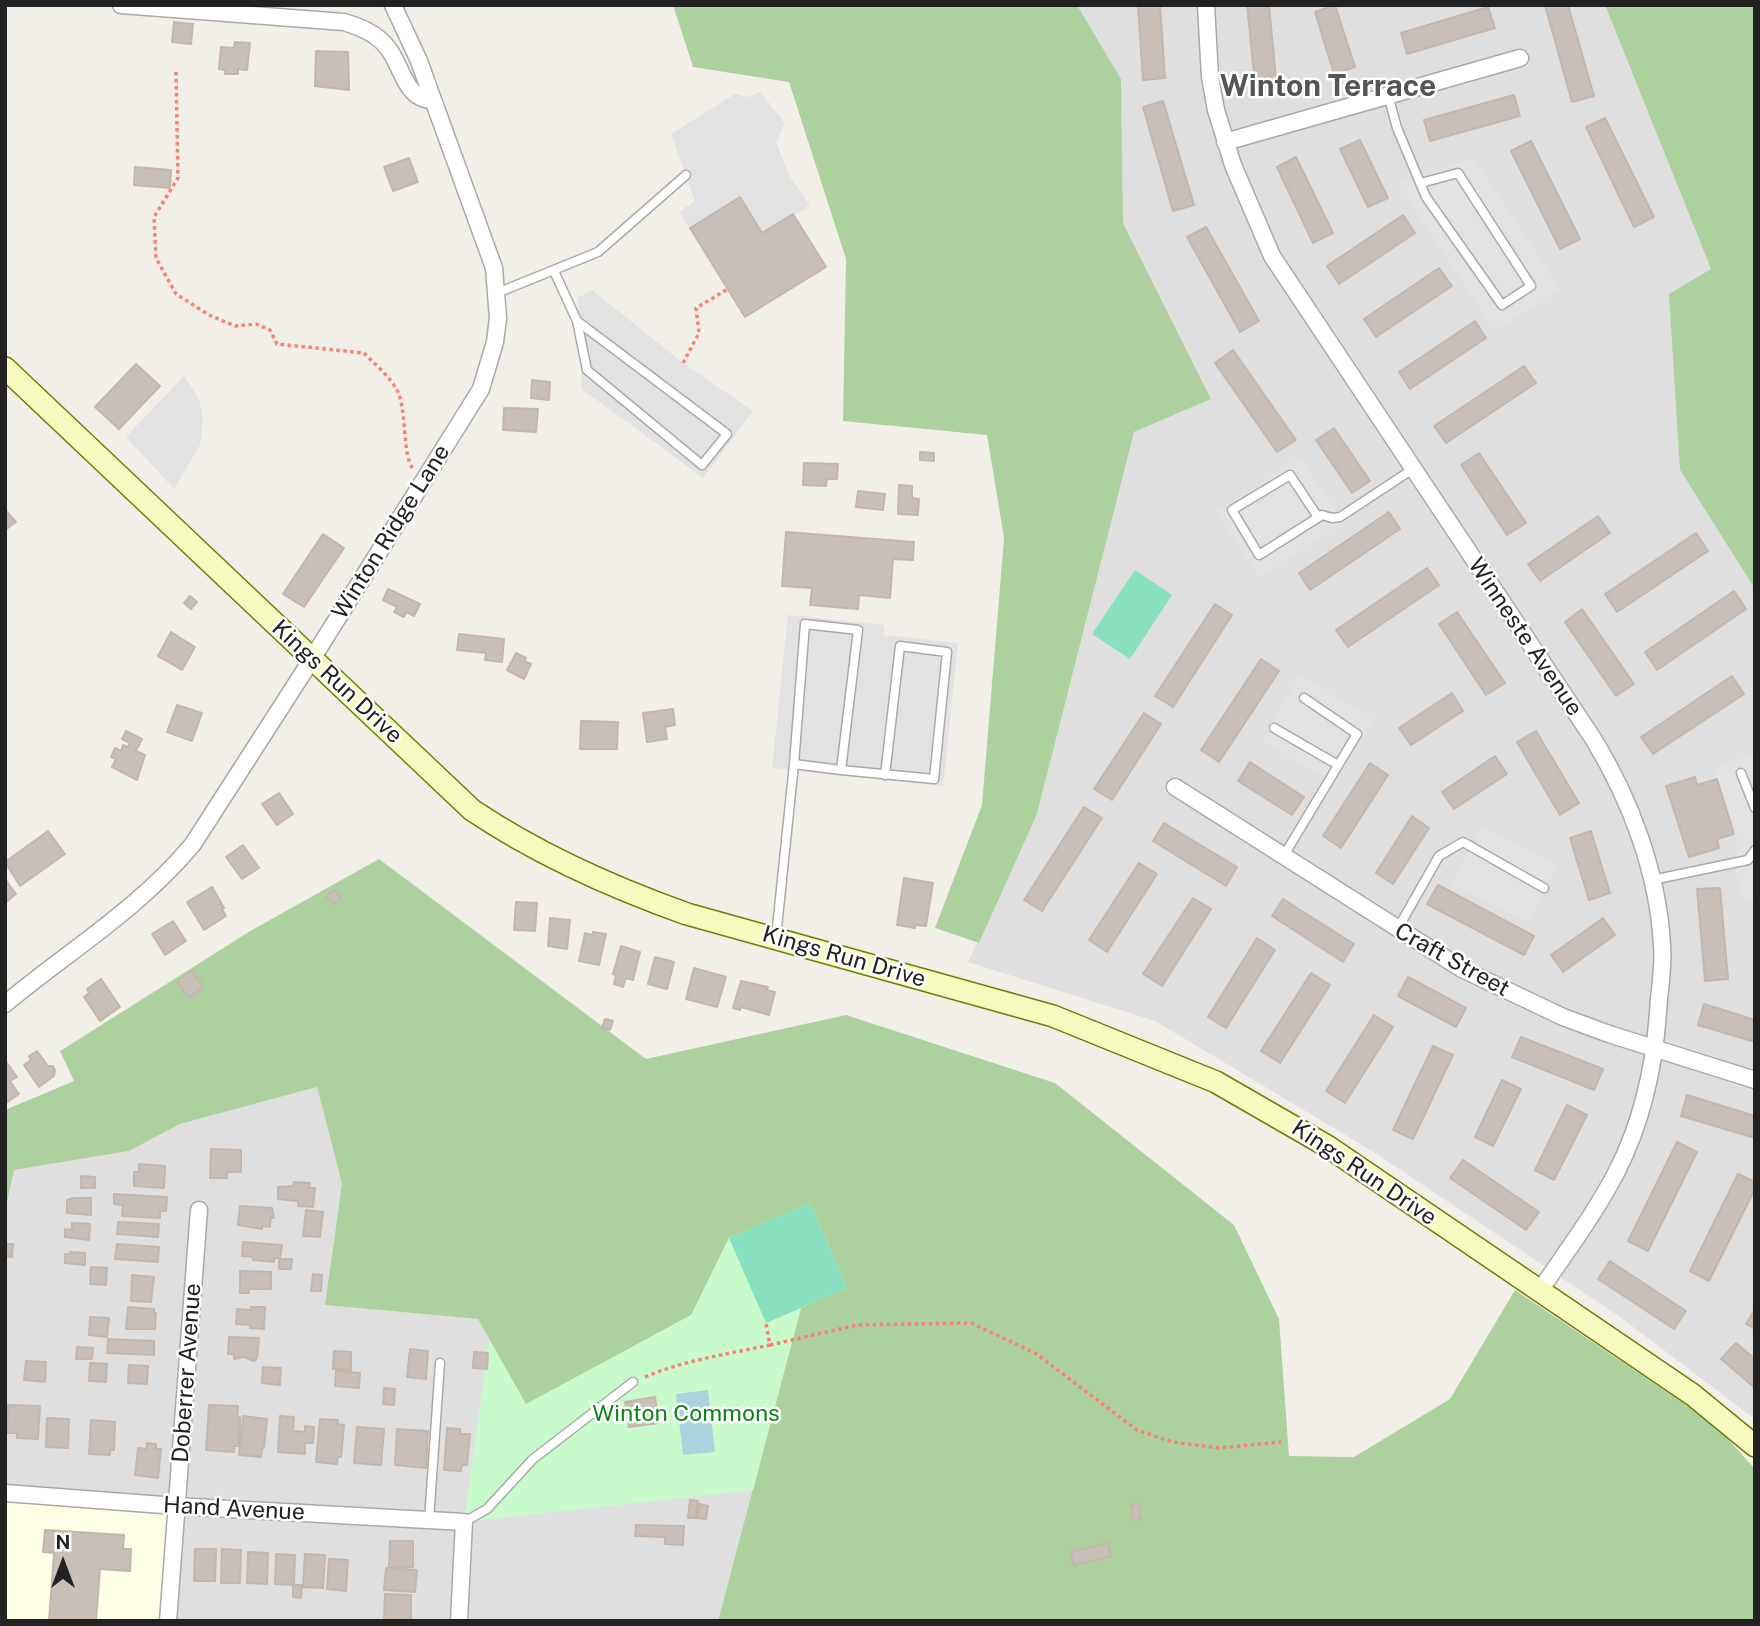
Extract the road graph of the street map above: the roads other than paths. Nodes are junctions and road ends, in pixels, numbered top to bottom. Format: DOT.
graph roads {
  1 [pos="121,5"];
  2 [pos="393,5"];
  3 [pos="1206,5"];
  4 [pos="1520,58"];
  5 [pos="1388,95"];
  6 [pos="433,100"];
  7 [pos="1225,142"];
  8 [pos="685,175"];
  9 [pos="1421,183"];
  10 [pos="554,271"];
  11 [pos="498,293"];
  12 [pos="577,321"];
  13 [pos="5,369"];
  14 [pos="1413,469"];
  15 [pos="1318,517"];
  16 [pos="312,659"];
  17 [pos="1304,698"];
  18 [pos="1274,728"];
  19 [pos="794,764"];
  20 [pos="1338,765"];
  21 [pos="841,770"];
  22 [pos="1741,773"];
  23 [pos="885,775"];
  24 [pos="1175,788"];
  25 [pos="1755,808"];
  26 [pos="1755,850"];
  27 [pos="1283,857"];
  28 [pos="1652,880"];
  29 [pos="1544,888"];
  30 [pos="1396,930"];
  31 [pos="776,937"];
  32 [pos="5,1003"];
  33 [pos="1656,1049"];
  34 [pos="1755,1080"];
  35 [pos="199,1210"];
  36 [pos="1539,1292"];
  37 [pos="440,1363"];
  38 [pos="633,1382"];
  39 [pos="1755,1446"];
  40 [pos="5,1493"];
  41 [pos="176,1506"];
  42 [pos="429,1520"];
  43 [pos="464,1522"];
  44 [pos="168,1621"];
  45 [pos="459,1621"];
  1 -- 6 [label="street"];
  2 -- 6 [label="street, Winton Ridge Lane"];
  3 -- 7 [label="street, Winneste Avenue"];
  4 -- 5 [label="street"];
  5 -- 7 [label="street"];
  5 -- 9 [label="lane"];
  6 -- 11 [label="street, Winton Ridge Lane"];
  7 -- 14 [label="street, Winneste Avenue"];
  8 -- 10 [label="lane"];
  9 -- 9 [label="lane"];
  10 -- 11 [label="lane"];
  10 -- 12 [label="lane"];
  11 -- 16 [label="street, Winton Ridge Lane"];
  12 -- 12 [label="lane"];
  13 -- 16 [label="street, Kings Run Drive"];
  14 -- 15 [label="lane"];
  14 -- 28 [label="street, Winneste Avenue"];
  15 -- 15 [label="lane"];
  16 -- 31 [label="street, Kings Run Drive"];
  16 -- 32 [label="street, Winton Ridge Lane"];
  17 -- 20 [label="lane"];
  18 -- 20 [label="lane"];
  19 -- 21 [label="lane"];
  19 -- 21 [label="lane"];
  19 -- 31 [label="lane"];
  20 -- 27 [label="lane"];
  21 -- 23 [label="lane"];
  22 -- 25 [label="lane"];
  23 -- 23 [label="lane"];
  24 -- 27 [label="street, Craft Street"];
  26 -- 28 [label="lane"];
  27 -- 30 [label="street, Craft Street"];
  28 -- 33 [label="street, Winneste Avenue"];
  29 -- 30 [label="lane"];
  30 -- 33 [label="street, Craft Street"];
  31 -- 36 [label="street, Kings Run Drive"];
  33 -- 34 [label="street, Craft Street"];
  33 -- 36 [label="street, Winneste Avenue"];
  35 -- 41 [label="street, Doberrer Avenue"];
  36 -- 39 [label="street, Kings Run Drive"];
  37 -- 42 [label="lane"];
  38 -- 43 [label="lane"];
  40 -- 41 [label="street, Hand Avenue"];
  41 -- 42 [label="street, Hand Avenue"];
  41 -- 44 [label="street, Doberrer Avenue"];
  42 -- 43 [label="street, Hand Avenue"];
  43 -- 45 [label="street"];
}
